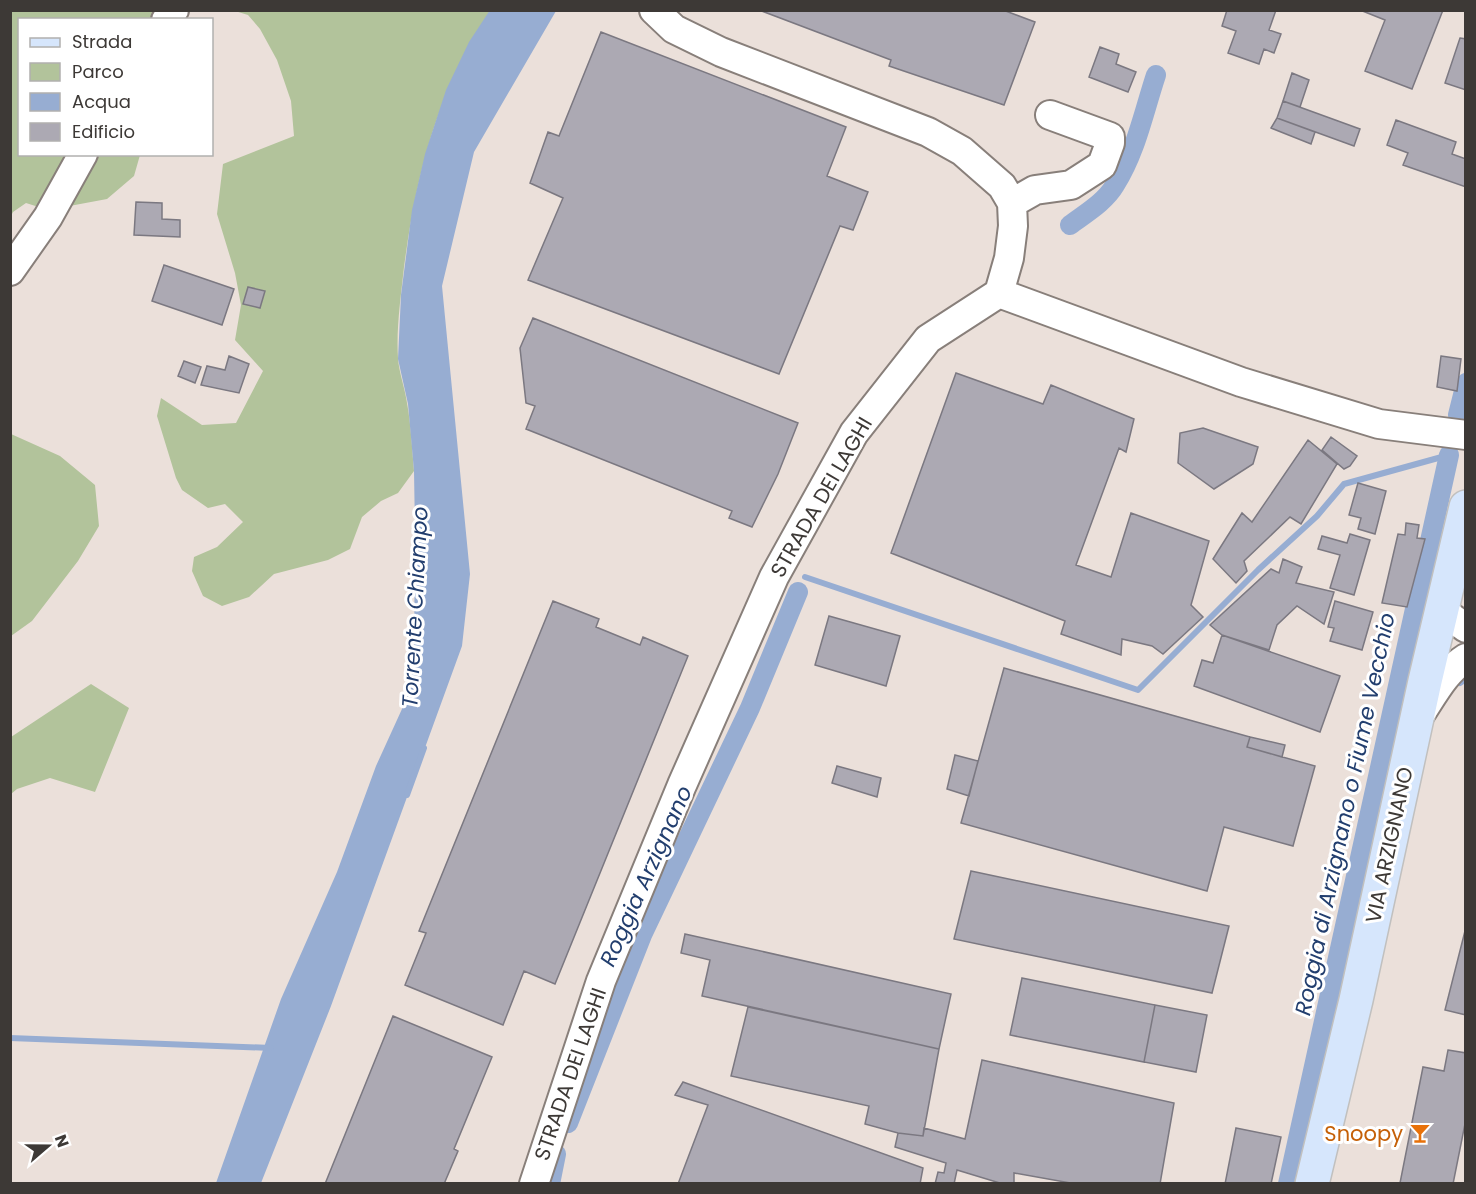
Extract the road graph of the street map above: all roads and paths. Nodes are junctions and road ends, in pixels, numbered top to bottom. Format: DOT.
graph roads {
  1 [pos="654,10"];
  2 [pos="1050,115"];
  3 [pos="82,156"];
  4 [pos="1012,204"];
  5 [pos="10,271"];
  6 [pos="999,293"];
  7 [pos="1466,435"];
  8 [pos="1464,513"];
  9 [pos="1466,556"];
  10 [pos="1457,613"];
  11 [pos="1466,658"];
  12 [pos="1416,721"];
  13 [pos="534,1184"];
  14 [pos="1312,1184"];
  1 -- 4 [label="street"];
  2 -- 4 [label="street"];
  3 -- 5 [label="street"];
  4 -- 6 [label="street"];
  6 -- 7 [label="street"];
  6 -- 13 [label="street, STRADA DEI LAGHI"];
  8 -- 9 [label="street"];
  8 -- 10 [label="main road, VIA ARZIGNANO"];
  10 -- 12 [label="main road, VIA ARZIGNANO"];
  11 -- 12 [label="street"];
  12 -- 14 [label="main road, VIA ARZIGNANO"];
}
